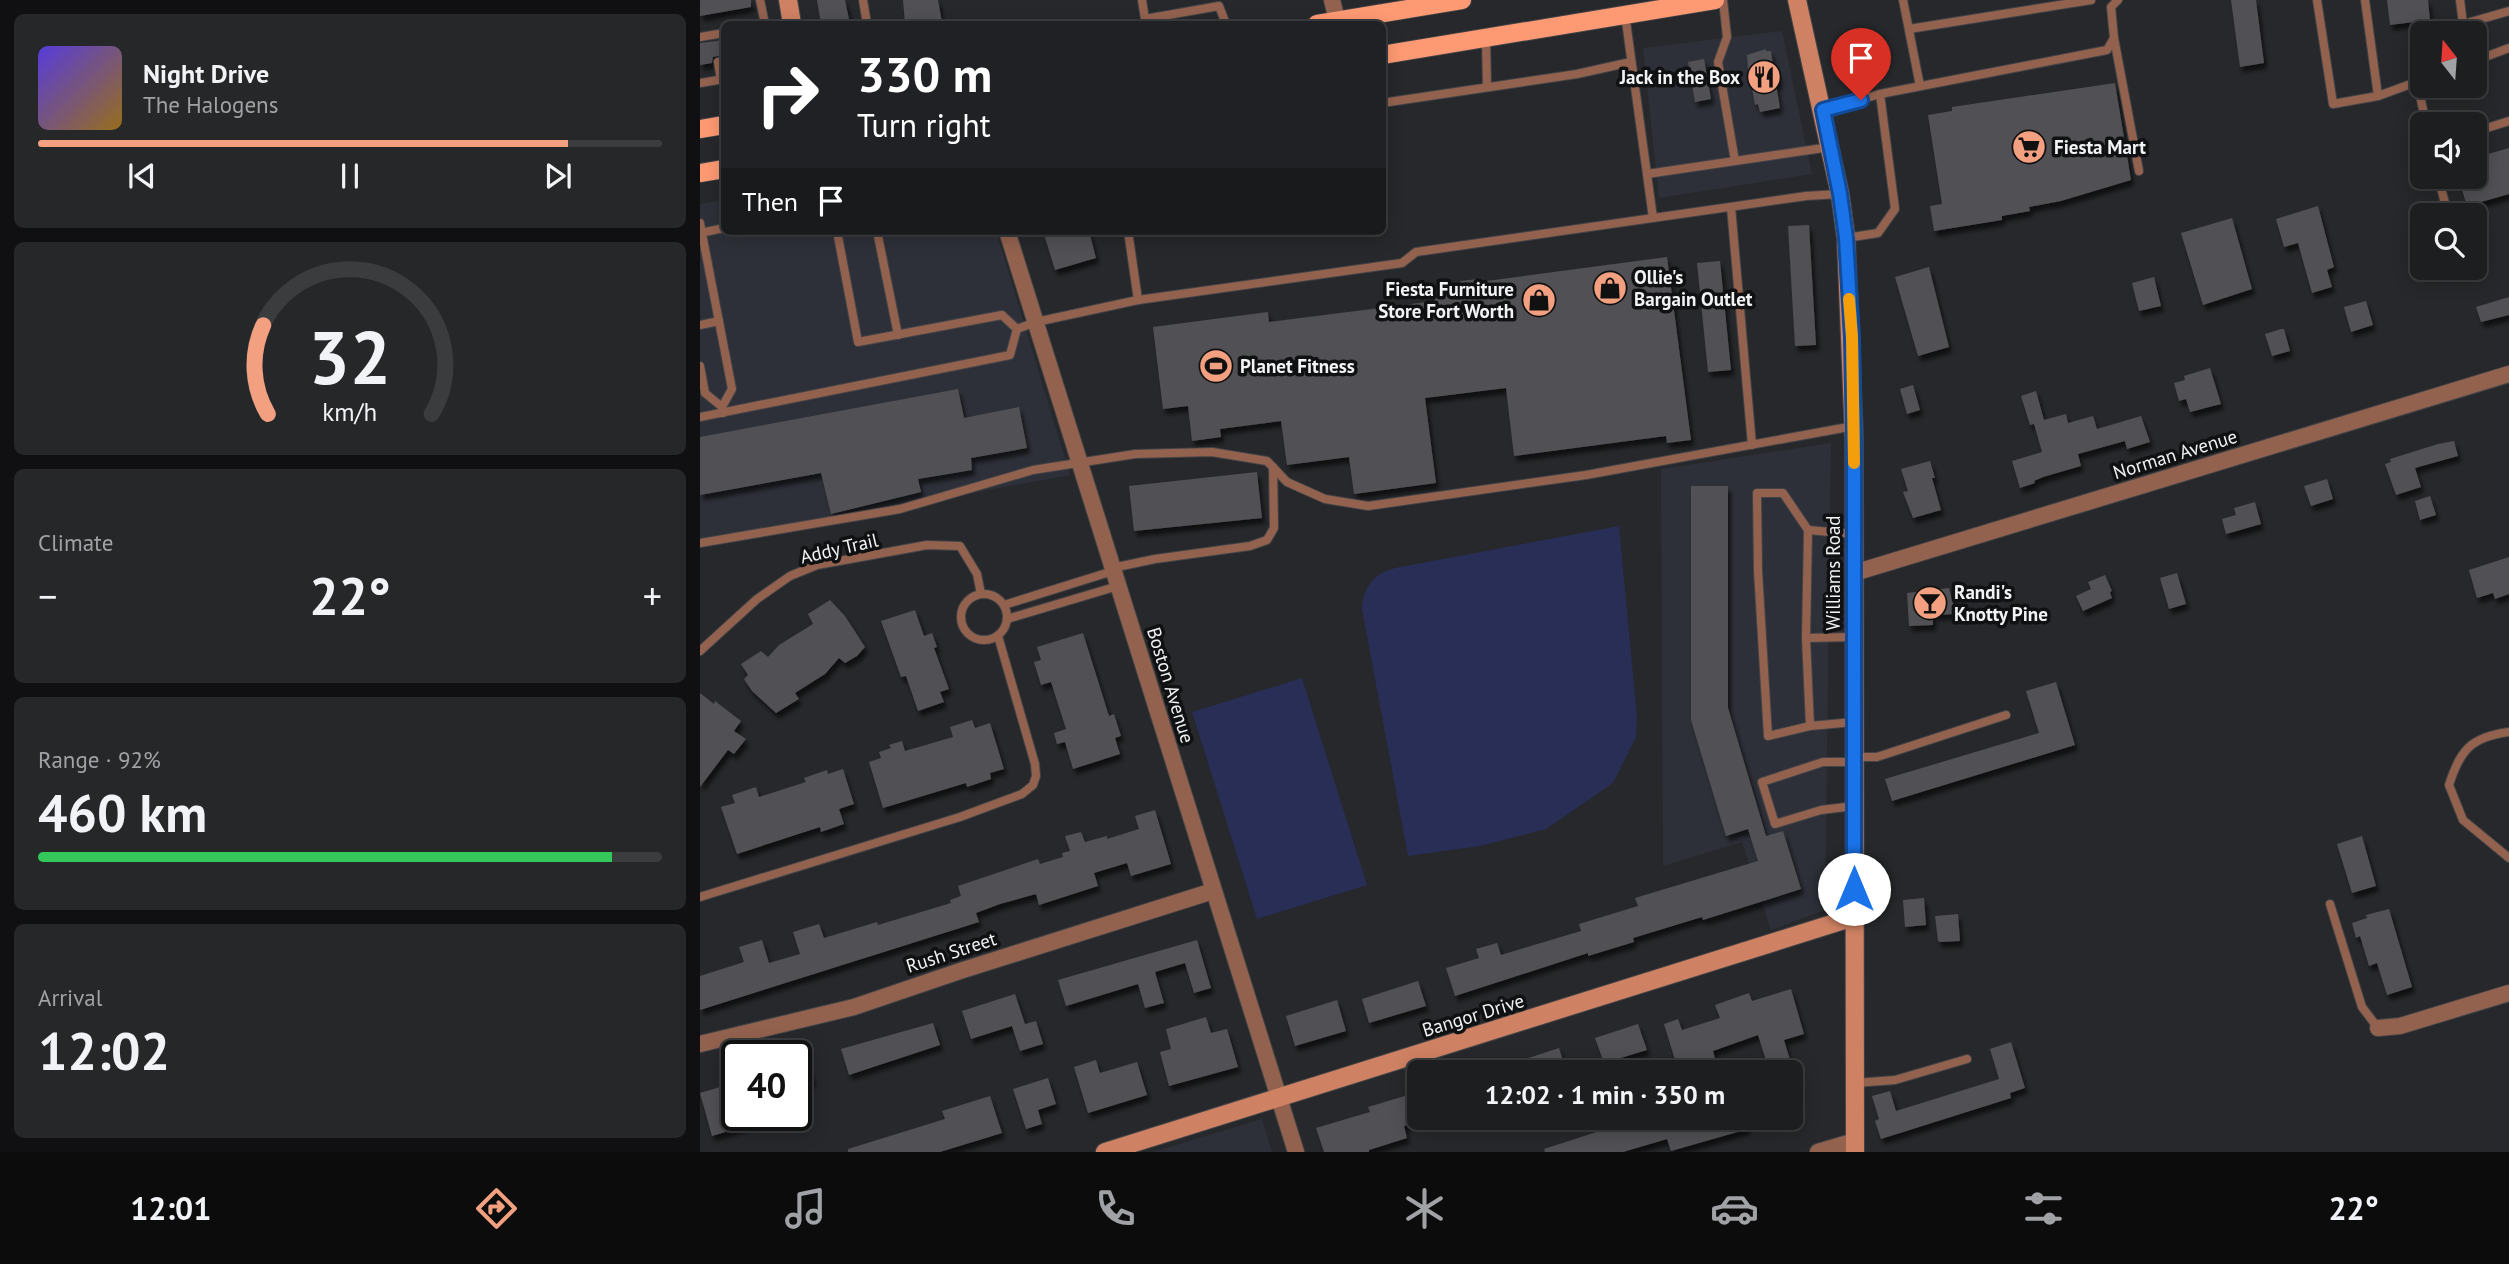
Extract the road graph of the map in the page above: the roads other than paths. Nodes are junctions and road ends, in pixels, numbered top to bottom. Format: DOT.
graph roads {
  1 [pos="760,0"];
  2 [pos="788,0"];
  3 [pos="863,0"];
  4 [pos="1142,0"];
  5 [pos="1182,0"];
  6 [pos="1332,0"];
  7 [pos="1462,0"];
  8 [pos="1715,0"];
  9 [pos="1723,0"];
  10 [pos="1797,0"];
  11 [pos="1903,0"];
  12 [pos="2091,0"];
  13 [pos="2118,0"];
  14 [pos="2317,0"];
  15 [pos="2365,0"];
  16 [pos="2460,0"];
  17 [pos="1218,3"];
  18 [pos="2033,4"];
  19 [pos="1406,5"];
  20 [pos="2509,11"];
  21 [pos="1184,12"];
  22 [pos="1625,14"];
  23 [pos="764,21"];
  24 [pos="788,21"];
  25 [pos="866,21"];
  26 [pos="1146,21"];
  27 [pos="1150,21"];
  28 [pos="1225,21"];
  29 [pos="1337,21"];
  30 [pos="1346,21"];
  31 [pos="2463,21"];
  32 [pos="2474,21"];
  33 [pos="1909,29"];
  34 [pos="721,35"];
  35 [pos="700,37"];
  36 [pos="1486,37"];
  37 [pos="2114,38"];
  38 [pos="2509,48"];
  39 [pos="1386,54"];
  40 [pos="2487,56"];
  41 [pos="718,62"];
  42 [pos="1631,62"];
  43 [pos="721,72"];
  44 [pos="721,79"];
  45 [pos="700,83"];
  46 [pos="2410,85"];
  47 [pos="1920,86"];
  48 [pos="1487,88"];
  49 [pos="1880,94"];
  50 [pos="2378,96"];
  51 [pos="1386,102"];
  52 [pos="1823,110"];
  53 [pos="2509,121"];
  54 [pos="721,126"];
  55 [pos="2487,128"];
  56 [pos="700,129"];
  57 [pos="1830,147"];
  58 [pos="1735,161"];
  59 [pos="721,170"];
  60 [pos="2139,171"];
  61 [pos="700,173"];
  62 [pos="1647,174"];
  63 [pos="2441,189"];
  64 [pos="1840,194"];
  65 [pos="2445,203"];
  66 [pos="1731,207"];
  67 [pos="1653,218"];
  68 [pos="721,228"];
  69 [pos="701,229"];
  70 [pos="838,235"];
  71 [pos="878,235"];
  72 [pos="1008,235"];
  73 [pos="1129,235"];
  74 [pos="1846,238"];
  75 [pos="1138,300"];
  76 [pos="719,321"];
  77 [pos="1035,322"];
  78 [pos="700,325"];
  79 [pos="1017,329"];
  80 [pos="898,335"];
  81 [pos="700,366"];
  82 [pos="2509,374"];
  83 [pos="723,410"];
  84 [pos="700,417"];
  85 [pos="1854,426"];
  86 [pos="1752,445"];
  87 [pos="1079,462"];
  88 [pos="1273,467"];
  89 [pos="1808,530"];
  90 [pos="1854,534"];
  91 [pos="700,543"];
  92 [pos="1854,573"];
  93 [pos="1114,575"];
  94 [pos="981,594"];
  95 [pos="1003,605"];
  96 [pos="1007,620"];
  97 [pos="998,636"];
  98 [pos="1854,637"];
  99 [pos="1806,638"];
  100 [pos="700,651"];
  101 [pos="2006,715"];
  102 [pos="1854,722"];
  103 [pos="1811,726"];
  104 [pos="2509,732"];
  105 [pos="1854,760"];
  106 [pos="1854,806"];
  107 [pos="2509,858"];
  108 [pos="1213,891"];
  109 [pos="700,897"];
  110 [pos="2330,904"];
  111 [pos="1854,917"];
  112 [pos="2509,993"];
  113 [pos="2378,1028"];
  114 [pos="700,1044"];
  115 [pos="1967,1059"];
  116 [pos="1855,1083"];
  117 [pos="1277,1098"];
  118 [pos="1855,1146"];
  119 [pos="1105,1152"];
  120 [pos="1296,1152"];
  121 [pos="1818,1152"];
  1 -- 23 [label="lane"];
  2 -- 24 [label="street"];
  3 -- 25 [label="lane"];
  4 -- 26 [label="lane"];
  5 -- 21 [label="lane"];
  6 -- 29 [label="street"];
  7 -- 19 [label="main road"];
  8 -- 22 [label="main road"];
  9 -- 58 [label="lane"];
  10 -- 52 [label="street, Williams Road"];
  11 -- 33 [label="lane"];
  12 -- 18 [label="lane"];
  13 -- 37 [label="lane"];
  14 -- 50 [label="lane"];
  15 -- 50 [label="lane"];
  16 -- 31 [label="lane"];
  17 -- 21 [label="lane"];
  17 -- 28 [label="lane"];
  18 -- 33 [label="lane"];
  19 -- 30 [label="main road"];
  20 -- 32 [label="lane"];
  21 -- 27 [label="lane"];
  22 -- 36 [label="main road"];
  22 -- 42 [label="lane"];
  33 -- 47 [label="lane"];
  34 -- 35 [label="lane"];
  36 -- 39 [label="main road"];
  36 -- 48 [label="lane"];
  37 -- 47 [label="lane"];
  37 -- 60 [label="lane"];
  38 -- 40 [label="lane"];
  41 -- 43 [label="lane"];
  42 -- 48 [label="lane"];
  42 -- 62 [label="lane"];
  44 -- 45 [label="lane"];
  46 -- 50 [label="lane"];
  47 -- 49 [label="lane"];
  48 -- 51 [label="lane"];
  49 -- 52 [label="lane"];
  49 -- 74 [label="lane"];
  52 -- 57 [label="street, Williams Road"];
  53 -- 55 [label="lane"];
  54 -- 56 [label="main road"];
  57 -- 58 [label="lane"];
  57 -- 64 [label="street, Williams Road"];
  58 -- 62 [label="lane"];
  59 -- 61 [label="main road"];
  62 -- 67 [label="lane"];
  63 -- 65 [label="lane"];
  64 -- 66 [label="lane"];
  64 -- 74 [label="street, Williams Road"];
  66 -- 67 [label="lane"];
  66 -- 86 [label="lane"];
  67 -- 75 [label="lane"];
  68 -- 69 [label="lane"];
  69 -- 76 [label="lane"];
  70 -- 80 [label="lane"];
  71 -- 80 [label="lane"];
  72 -- 77 [label="street, Boston Avenue"];
  73 -- 75 [label="lane"];
  74 -- 85 [label="street, Williams Road"];
  75 -- 77 [label="lane"];
  76 -- 78 [label="lane"];
  76 -- 83 [label="lane"];
  77 -- 79 [label="lane"];
  77 -- 87 [label="street, Boston Avenue"];
  79 -- 80 [label="lane"];
  79 -- 83 [label="lane"];
  81 -- 83 [label="lane"];
  82 -- 92 [label="street, Norman Avenue"];
  83 -- 84 [label="lane"];
  85 -- 86 [label="lane"];
  85 -- 90 [label="street, Williams Road"];
  86 -- 88 [label="lane"];
  87 -- 88 [label="lane"];
  87 -- 91 [label="lane"];
  87 -- 93 [label="street, Boston Avenue"];
  88 -- 93 [label="lane"];
  89 -- 90 [label="lane"];
  89 -- 99 [label="lane"];
  89 -- 103 [label="lane"];
  90 -- 92 [label="street, Williams Road"];
  92 -- 98 [label="street, Williams Road"];
  93 -- 95 [label="lane"];
  93 -- 96 [label="lane"];
  93 -- 108 [label="street, Boston Avenue"];
  94 -- 95 [label="lane"];
  94 -- 97 [label="lane"];
  94 -- 100 [label="lane, Addy Trail"];
  95 -- 96 [label="lane"];
  96 -- 97 [label="lane"];
  97 -- 109 [label="lane"];
  98 -- 99 [label="lane"];
  98 -- 102 [label="street, Williams Road"];
  99 -- 103 [label="lane"];
  101 -- 105 [label="lane"];
  102 -- 103 [label="lane"];
  102 -- 105 [label="street, Williams Road"];
  104 -- 107 [label="lane"];
  105 -- 106 [label="street, Williams Road"];
  105 -- 106 [label="lane"];
  106 -- 111 [label="street, Williams Road"];
  108 -- 114 [label="street, Rush Street"];
  108 -- 117 [label="street, Boston Avenue"];
  110 -- 113 [label="lane"];
  111 -- 116 [label="street, Williams Road"];
  111 -- 117 [label="street, Bangor Drive"];
  112 -- 113 [label="street"];
  115 -- 116 [label="lane"];
  116 -- 118 [label="street, Williams Road"];
  117 -- 119 [label="street, Bangor Drive"];
  117 -- 120 [label="street, Boston Avenue"];
  118 -- 121 [label="street"];
}
